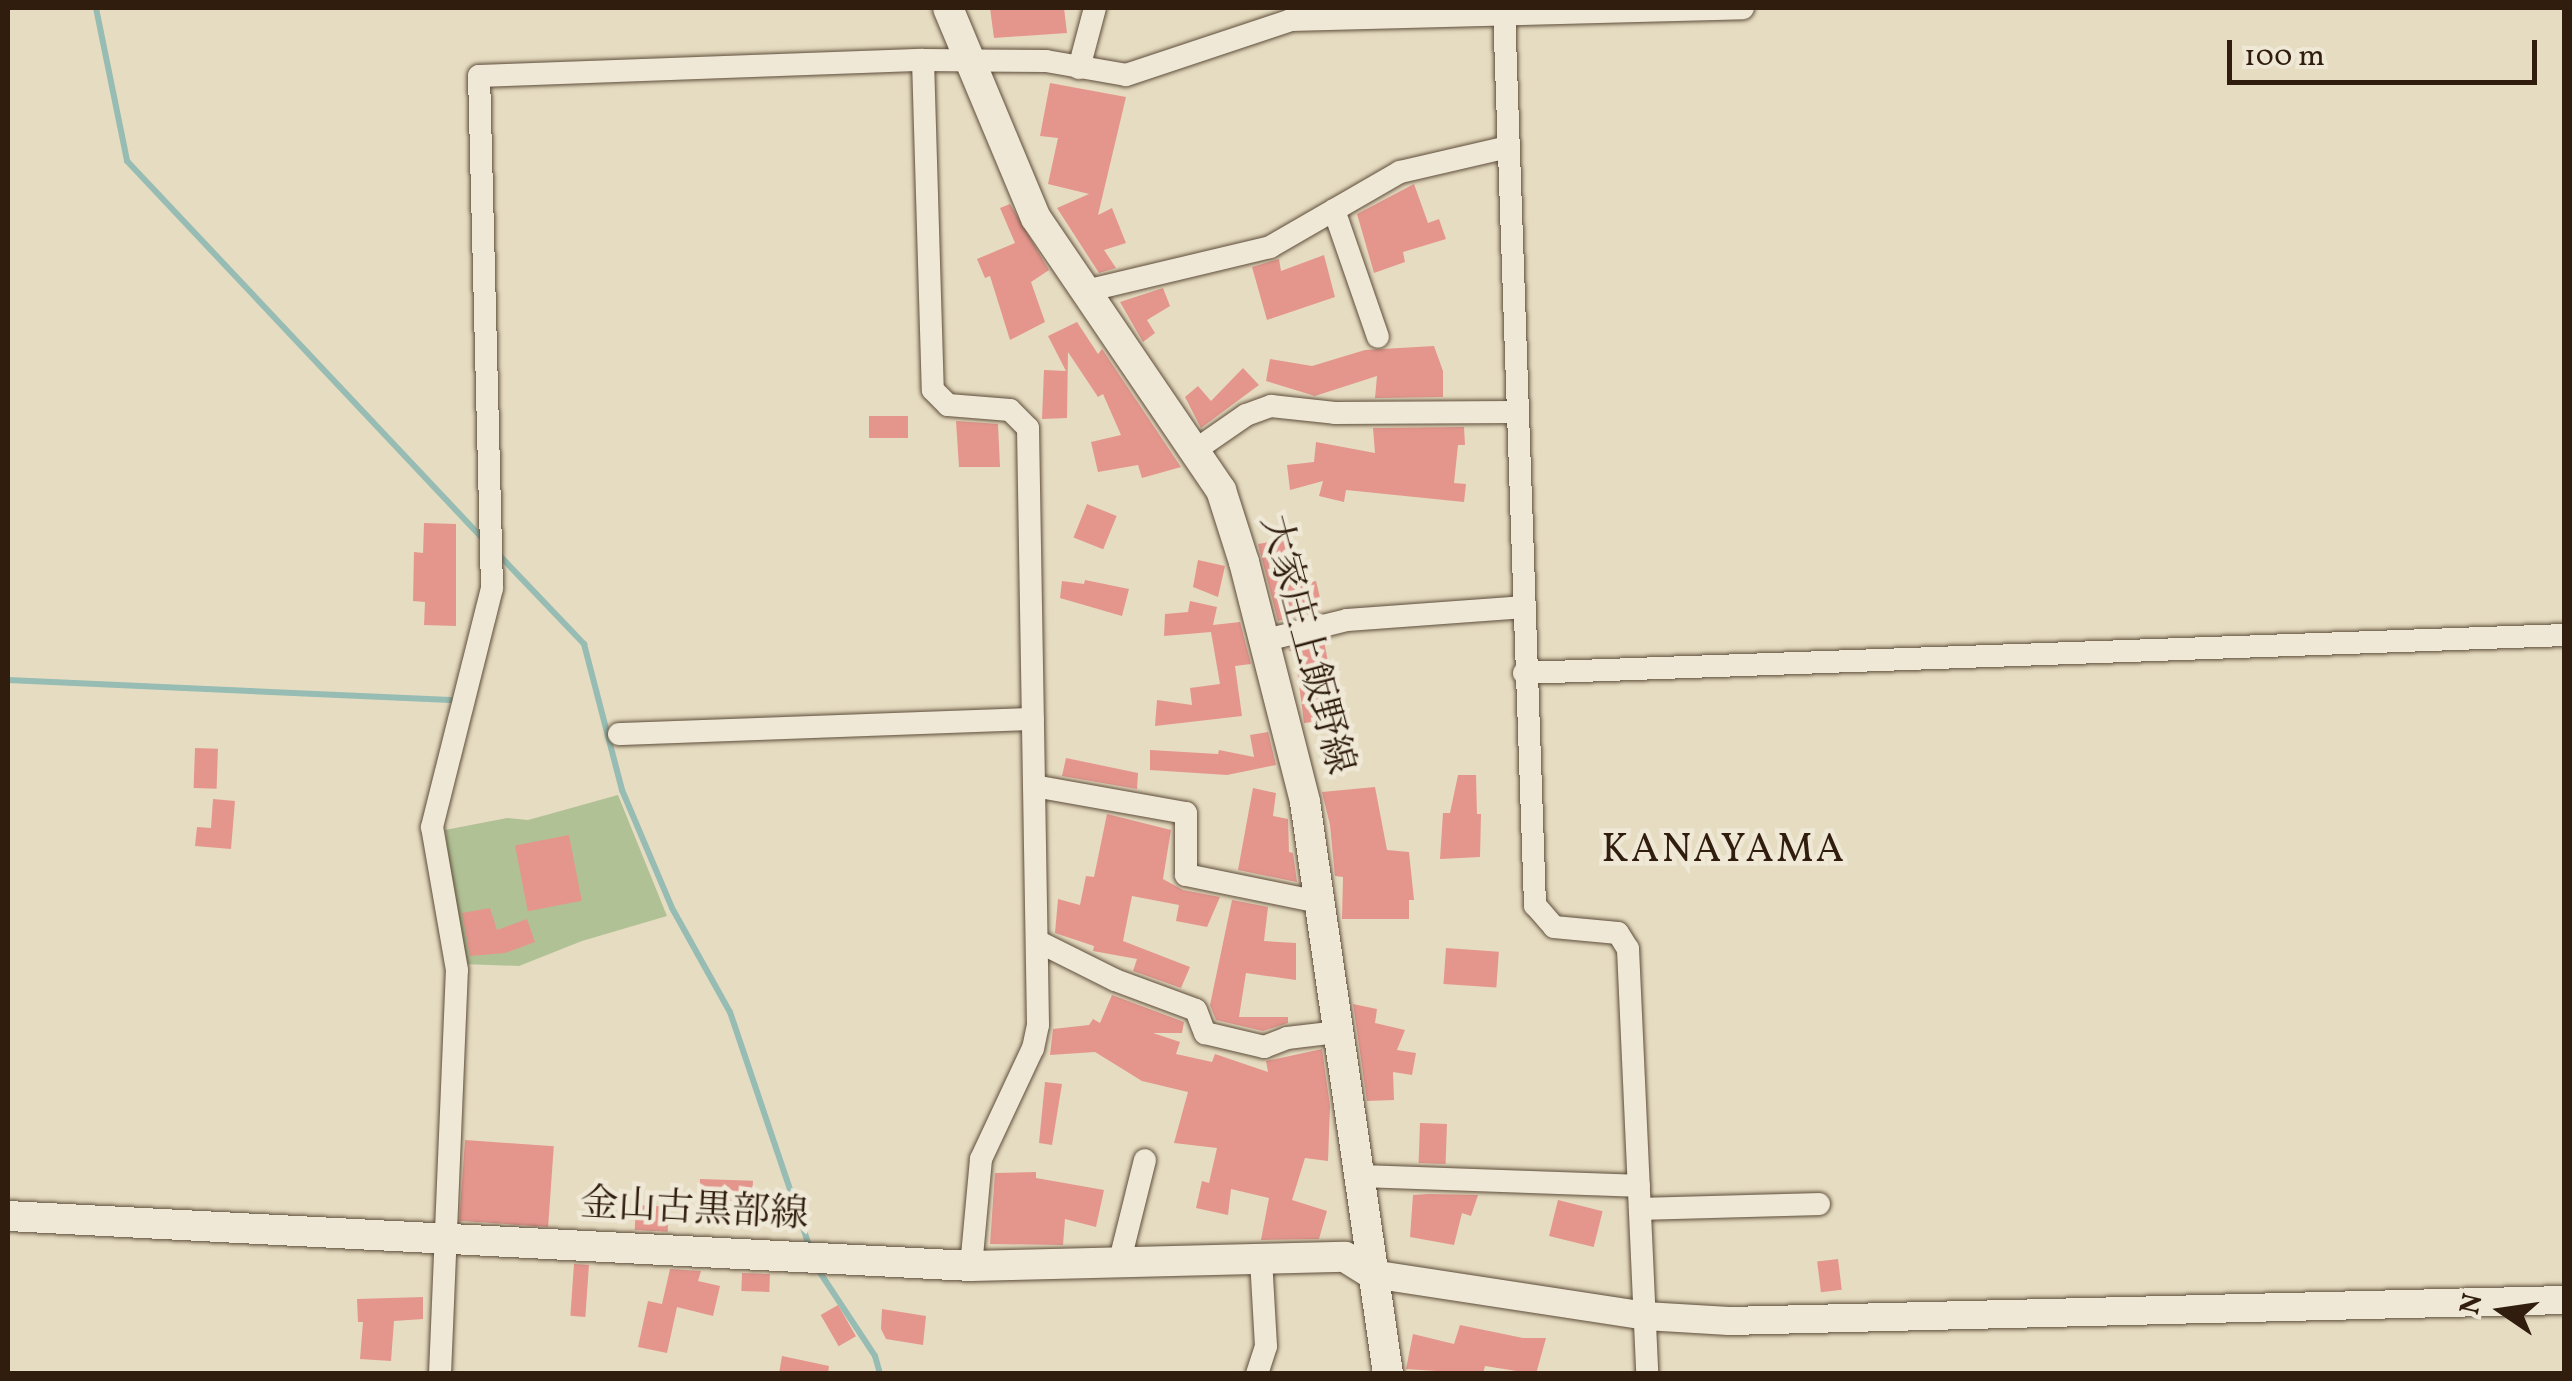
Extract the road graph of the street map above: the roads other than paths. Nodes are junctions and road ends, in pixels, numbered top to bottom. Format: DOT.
graph roads {
  1 [pos="948,8"];
  2 [pos="1095,8"];
  3 [pos="1744,8"];
  4 [pos="1504,12"];
  5 [pos="922,60"];
  6 [pos="968,62"];
  7 [pos="1079,68"];
  8 [pos="1508,147"];
  9 [pos="1334,210"];
  10 [pos="1086,291"];
  11 [pos="1378,337"];
  12 [pos="1516,412"];
  13 [pos="1194,450"];
  14 [pos="1522,607"];
  15 [pos="2564,635"];
  16 [pos="1266,640"];
  17 [pos="1524,673"];
  18 [pos="1033,718"];
  19 [pos="618,734"];
  20 [pos="1034,786"];
  21 [pos="1319,902"];
  22 [pos="1037,941"];
  23 [pos="1338,1032"];
  24 [pos="1145,1160"];
  25 [pos="1358,1176"];
  26 [pos="1640,1198"];
  27 [pos="1819,1204"];
  28 [pos="8,1216"];
  29 [pos="447,1238"];
  30 [pos="1261,1260"];
  31 [pos="1119,1264"];
  32 [pos="971,1266"];
  33 [pos="1372,1274"];
  34 [pos="2564,1300"];
  35 [pos="1645,1316"];
  36 [pos="440,1374"];
  37 [pos="1257,1374"];
  38 [pos="1388,1374"];
  39 [pos="1647,1374"];
  1 -- 6 [label="main road, 大家庄上飯野線"];
  2 -- 7 [label="street"];
  3 -- 4 [label="street"];
  4 -- 7 [label="street"];
  4 -- 8 [label="street"];
  5 -- 6 [label="street"];
  5 -- 18 [label="street"];
  5 -- 29 [label="street"];
  6 -- 7 [label="street"];
  6 -- 10 [label="main road, 大家庄上飯野線"];
  8 -- 9 [label="street"];
  8 -- 12 [label="street"];
  9 -- 10 [label="street"];
  9 -- 11 [label="street"];
  10 -- 13 [label="main road, 大家庄上飯野線"];
  12 -- 13 [label="street"];
  12 -- 14 [label="street"];
  13 -- 16 [label="main road, 大家庄上飯野線"];
  14 -- 16 [label="street"];
  14 -- 17 [label="street"];
  15 -- 17 [label="street"];
  16 -- 21 [label="main road, 大家庄上飯野線"];
  17 -- 26 [label="street"];
  18 -- 19 [label="street"];
  18 -- 20 [label="street"];
  20 -- 21 [label="street"];
  20 -- 22 [label="street"];
  21 -- 23 [label="main road, 大家庄上飯野線"];
  22 -- 23 [label="street"];
  22 -- 32 [label="street"];
  23 -- 25 [label="main road, 大家庄上飯野線"];
  24 -- 31 [label="street"];
  25 -- 26 [label="street"];
  25 -- 33 [label="main road, 大家庄上飯野線"];
  26 -- 27 [label="street"];
  26 -- 35 [label="street"];
  28 -- 29 [label="main road, 金山古黒部線"];
  29 -- 32 [label="main road, 金山古黒部線"];
  29 -- 36 [label="street"];
  30 -- 31 [label="main road, 金山古黒部線"];
  30 -- 33 [label="main road, 金山古黒部線"];
  30 -- 37 [label="street"];
  31 -- 32 [label="main road, 金山古黒部線"];
  33 -- 35 [label="street"];
  33 -- 38 [label="main road, 大家庄上飯野線"];
  34 -- 35 [label="street"];
  35 -- 39 [label="street"];
}
